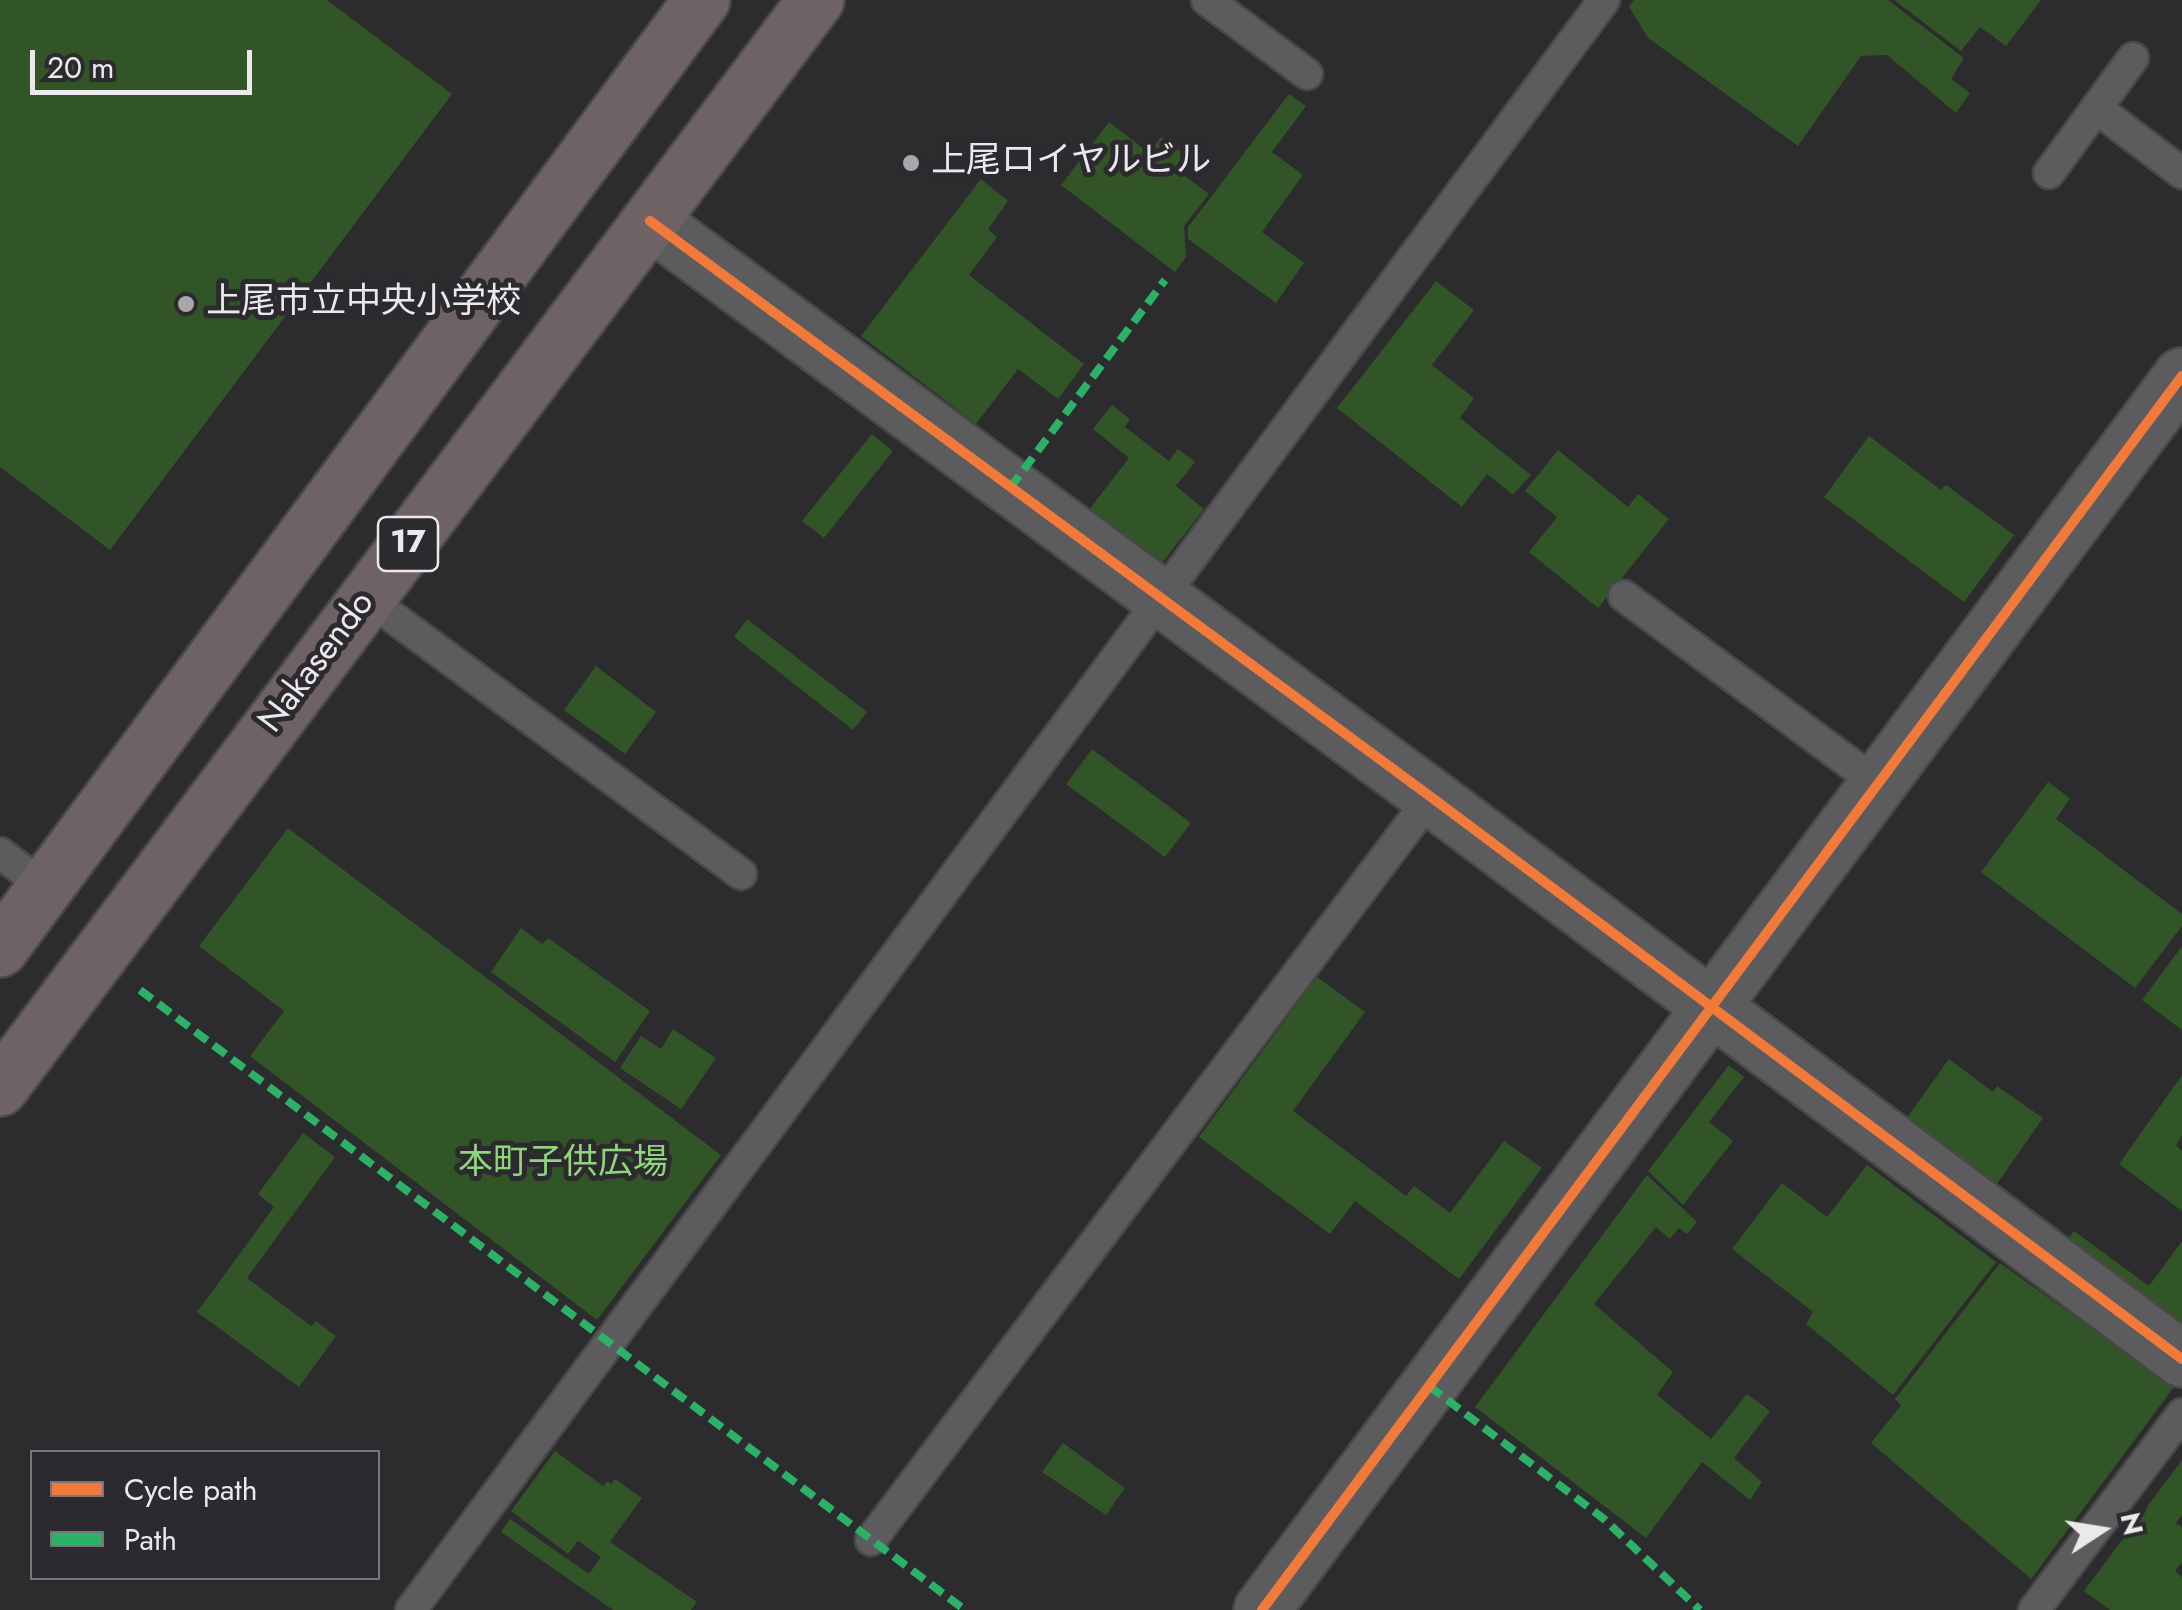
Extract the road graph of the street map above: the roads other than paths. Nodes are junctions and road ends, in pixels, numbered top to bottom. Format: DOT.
graph roads {
  1 [pos="702,0"];
  2 [pos="816,0"];
  3 [pos="1208,0"];
  4 [pos="1604,0"];
  5 [pos="2134,58"];
  6 [pos="1306,74"];
  7 [pos="2096,108"];
  8 [pos="2049,173"];
  9 [pos="2182,173"];
  10 [pos="650,221"];
  11 [pos="2182,376"];
  12 [pos="1624,596"];
  13 [pos="367,598"];
  14 [pos="1161,598"];
  15 [pos="1878,784"];
  16 [pos="1431,797"];
  17 [pos="0,853"];
  18 [pos="741,874"];
  19 [pos="46,888"];
  20 [pos="0,949"];
  21 [pos="1711,1008"];
  22 [pos="0,1088"];
  23 [pos="2182,1359"];
  24 [pos="2182,1414"];
  25 [pos="871,1540"];
  26 [pos="412,1610"];
  27 [pos="1262,1610"];
  28 [pos="2034,1610"];
  1 -- 19 [label="highway, 17"];
  2 -- 10 [label="highway, Nakasendo / 17"];
  3 -- 6 [label="lane"];
  4 -- 14 [label="lane"];
  5 -- 7 [label="lane"];
  7 -- 8 [label="lane"];
  7 -- 9 [label="lane"];
  10 -- 13 [label="highway, Nakasendo / 17"];
  10 -- 14 [label="street"];
  11 -- 15 [label="street"];
  12 -- 15 [label="lane"];
  13 -- 18 [label="lane"];
  13 -- 22 [label="highway, Nakasendo / 17"];
  14 -- 16 [label="street"];
  14 -- 26 [label="lane"];
  15 -- 21 [label="street"];
  16 -- 21 [label="street"];
  16 -- 25 [label="lane"];
  17 -- 19 [label="lane"];
  19 -- 20 [label="highway, 17"];
  21 -- 23 [label="street"];
  21 -- 27 [label="street"];
  24 -- 28 [label="lane"];
}
